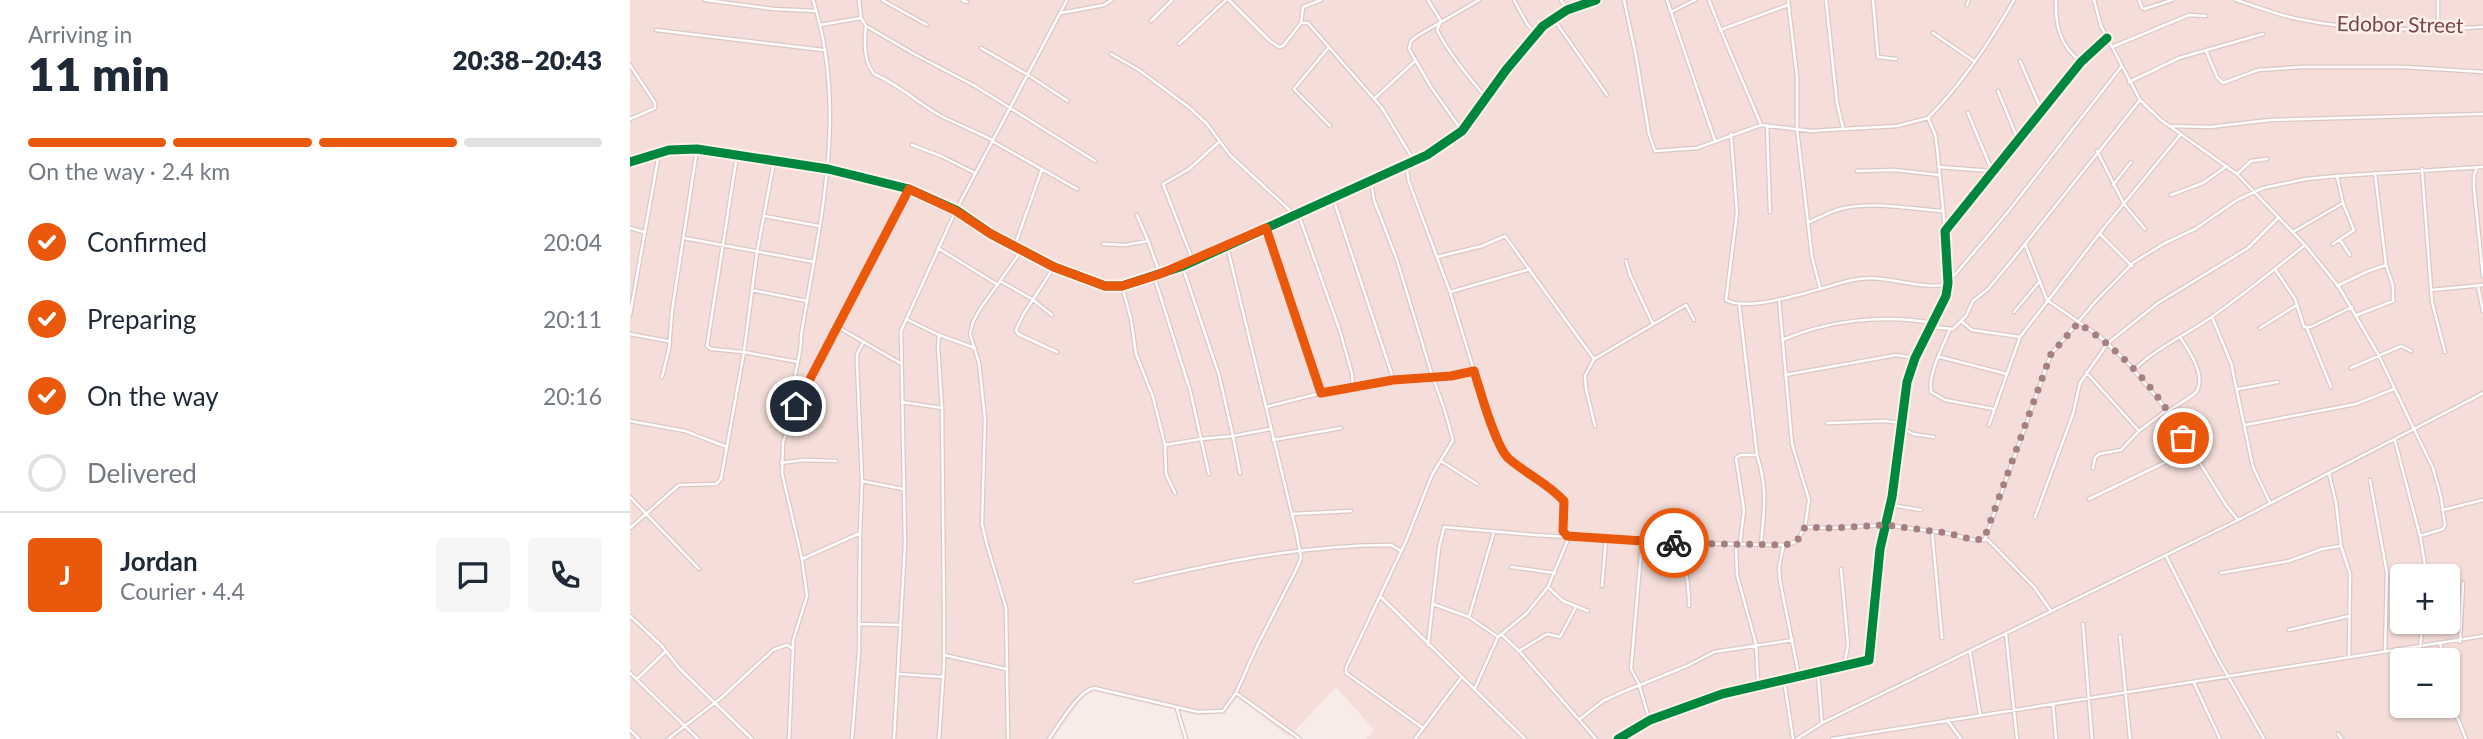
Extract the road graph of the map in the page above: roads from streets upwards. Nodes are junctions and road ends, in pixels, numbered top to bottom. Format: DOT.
graph roads {
  1 [pos="705,0"];
  2 [pos="813,0"];
  3 [pos="859,0"];
  4 [pos="882,0"];
  5 [pos="962,0"];
  6 [pos="1067,0"];
  7 [pos="1112,0"];
  8 [pos="1172,0"];
  9 [pos="1228,0"];
  10 [pos="1321,0"];
  11 [pos="1428,0"];
  12 [pos="1479,0"];
  13 [pos="1514,0"];
  14 [pos="1561,0"];
  15 [pos="1596,0"];
  16 [pos="1624,0"];
  17 [pos="1667,0"];
  18 [pos="1695,0"];
  19 [pos="1709,0"];
  20 [pos="1788,0"];
  21 [pos="1826,0"];
  22 [pos="1872,0"];
  23 [pos="1969,0"];
  24 [pos="2014,0"];
  25 [pos="2056,0"];
  26 [pos="2094,0"];
  27 [pos="2139,0"];
  28 [pos="2172,0"];
  29 [pos="2236,0"];
  30 [pos="2438,0"];
  31 [pos="967,2"];
  32 [pos="1471,2"];
  33 [pos="1788,5"];
  34 [pos="1967,5"];
  35 [pos="1567,10"];
  36 [pos="816,11"];
  37 [pos="1671,12"];
  38 [pos="1061,13"];
  39 [pos="2206,16"];
  40 [pos="861,18"];
  41 [pos="1553,19"];
  42 [pos="1151,21"];
  43 [pos="1441,21"];
  44 [pos="1301,23"];
  45 [pos="819,25"];
  46 [pos="927,25"];
  47 [pos="866,26"];
  48 [pos="2483,27"];
  49 [pos="2438,28"];
  50 [pos="656,30"];
  51 [pos="1720,30"];
  52 [pos="1536,33"];
  53 [pos="1933,33"];
  54 [pos="2263,34"];
  55 [pos="2107,38"];
  56 [pos="1178,44"];
  57 [pos="1329,47"];
  58 [pos="2112,47"];
  59 [pos="981,48"];
  60 [pos="823,50"];
  61 [pos="2206,51"];
  62 [pos="1111,54"];
  63 [pos="1896,59"];
  64 [pos="1415,61"];
  65 [pos="1974,61"];
  66 [pos="2020,61"];
  67 [pos="2081,62"];
  68 [pos="630,65"];
  69 [pos="2121,67"];
  70 [pos="2483,72"];
  71 [pos="1028,75"];
  72 [pos="2129,82"];
  73 [pos="1998,91"];
  74 [pos="1607,94"];
  75 [pos="1375,98"];
  76 [pos="1486,98"];
  77 [pos="2140,100"];
  78 [pos="1068,101"];
  79 [pos="1011,108"];
  80 [pos="2042,111"];
  81 [pos="1968,113"];
  82 [pos="2483,114"];
  83 [pos="1928,118"];
  84 [pos="630,119"];
  85 [pos="1761,125"];
  86 [pos="1767,125"];
  87 [pos="1330,126"];
  88 [pos="2170,126"];
  89 [pos="1797,129"];
  90 [pos="1843,129"];
  91 [pos="1462,131"];
  92 [pos="1731,134"];
  93 [pos="2180,134"];
  94 [pos="2018,140"];
  95 [pos="992,141"];
  96 [pos="1220,141"];
  97 [pos="1715,141"];
  98 [pos="912,145"];
  99 [pos="697,149"];
  100 [pos="2097,151"];
  101 [pos="659,153"];
  102 [pos="737,155"];
  103 [pos="2267,159"];
  104 [pos="1095,161"];
  105 [pos="1414,161"];
  106 [pos="630,162"];
  107 [pos="774,162"];
  108 [pos="2132,162"];
  109 [pos="1405,165"];
  110 [pos="2227,166"];
  111 [pos="1939,167"];
  112 [pos="2483,167"];
  113 [pos="2477,168"];
  114 [pos="828,169"];
  115 [pos="1042,169"];
  116 [pos="2422,169"];
  117 [pos="1857,171"];
  118 [pos="1992,171"];
  119 [pos="975,173"];
  120 [pos="2375,173"];
  121 [pos="2237,174"];
  122 [pos="1940,175"];
  123 [pos="2337,176"];
  124 [pos="1371,181"];
  125 [pos="2113,186"];
  126 [pos="909,189"];
  127 [pos="1077,189"];
  128 [pos="2254,191"];
  129 [pos="2171,195"];
  130 [pos="1333,198"];
  131 [pos="2124,204"];
  132 [pos="2343,204"];
  133 [pos="956,211"];
  134 [pos="1943,211"];
  135 [pos="1770,212"];
  136 [pos="1296,214"];
  137 [pos="1137,215"];
  138 [pos="764,216"];
  139 [pos="2278,218"];
  140 [pos="1808,222"];
  141 [pos="819,226"];
  142 [pos="630,228"];
  143 [pos="1266,228"];
  144 [pos="2145,229"];
  145 [pos="1945,231"];
  146 [pos="644,232"];
  147 [pos="2292,232"];
  148 [pos="2100,234"];
  149 [pos="684,238"];
  150 [pos="2340,240"];
  151 [pos="1148,241"];
  152 [pos="723,244"];
  153 [pos="1103,244"];
  154 [pos="2025,244"];
  155 [pos="2333,244"];
  156 [pos="2305,245"];
  157 [pos="1015,246"];
  158 [pos="1227,246"];
  159 [pos="938,248"];
  160 [pos="1022,250"];
  161 [pos="757,252"];
  162 [pos="2350,255"];
  163 [pos="1437,257"];
  164 [pos="1193,261"];
  165 [pos="1626,261"];
  166 [pos="814,262"];
  167 [pos="2386,265"];
  168 [pos="1183,266"];
  169 [pos="2132,266"];
  170 [pos="1054,267"];
  171 [pos="1530,269"];
  172 [pos="2275,269"];
  173 [pos="1157,275"];
  174 [pos="2483,276"];
  175 [pos="2040,281"];
  176 [pos="999,283"];
  177 [pos="1948,283"];
  178 [pos="1122,286"];
  179 [pos="2337,286"];
  180 [pos="2481,286"];
  181 [pos="1821,289"];
  182 [pos="752,290"];
  183 [pos="2431,290"];
  184 [pos="1450,292"];
  185 [pos="1682,298"];
  186 [pos="1032,299"];
  187 [pos="1779,299"];
  188 [pos="2047,300"];
  189 [pos="808,301"];
  190 [pos="1739,303"];
  191 [pos="1686,305"];
  192 [pos="2297,305"];
  193 [pos="2352,307"];
  194 [pos="2483,311"];
  195 [pos="2014,312"];
  196 [pos="630,315"];
  197 [pos="1052,315"];
  198 [pos="2357,315"];
  199 [pos="2212,317"];
  200 [pos="906,318"];
  201 [pos="1694,320"];
  202 [pos="1961,321"];
  203 [pos="2078,323"];
  204 [pos="1653,324"];
  205 [pos="1932,325"];
  206 [pos="836,326"];
  207 [pos="2260,328"];
  208 [pos="2307,328"];
  209 [pos="1950,329"];
  210 [pos="630,334"];
  211 [pos="939,335"];
  212 [pos="2020,337"];
  213 [pos="2180,337"];
  214 [pos="1782,340"];
  215 [pos="669,341"];
  216 [pos="863,343"];
  217 [pos="2108,343"];
  218 [pos="975,348"];
  219 [pos="2411,351"];
  220 [pos="744,352"];
  221 [pos="1057,352"];
  222 [pos="2445,352"];
  223 [pos="2378,354"];
  224 [pos="1940,357"];
  225 [pos="1915,358"];
  226 [pos="1594,359"];
  227 [pos="798,362"];
  228 [pos="901,364"];
  229 [pos="2351,368"];
  230 [pos="2134,370"];
  231 [pos="1474,371"];
  232 [pos="2086,372"];
  233 [pos="2007,374"];
  234 [pos="1785,375"];
  235 [pos="1432,376"];
  236 [pos="662,377"];
  237 [pos="1393,380"];
  238 [pos="2278,382"];
  239 [pos="2331,387"];
  240 [pos="1353,388"];
  241 [pos="2238,389"];
  242 [pos="2394,389"];
  243 [pos="1321,393"];
  244 [pos="2483,393"];
  245 [pos="902,402"];
  246 [pos="796,406"];
  247 [pos="942,408"];
  248 [pos="1265,408"];
  249 [pos="1994,409"];
  250 [pos="2168,410"];
  251 [pos="630,421"];
  252 [pos="1827,423"];
  253 [pos="1901,425"];
  254 [pos="1989,425"];
  255 [pos="2245,425"];
  256 [pos="1595,426"];
  257 [pos="1341,428"];
  258 [pos="1270,429"];
  259 [pos="2414,429"];
  260 [pos="2139,431"];
  261 [pos="2210,432"];
  262 [pos="1233,436"];
  263 [pos="1934,437"];
  264 [pos="1201,439"];
  265 [pos="1273,440"];
  266 [pos="2395,440"];
  267 [pos="2186,443"];
  268 [pos="1165,445"];
  269 [pos="727,447"];
  270 [pos="2190,450"];
  271 [pos="1757,455"];
  272 [pos="836,461"];
  273 [pos="1441,461"];
  274 [pos="781,463"];
  275 [pos="2093,468"];
  276 [pos="1240,473"];
  277 [pos="2329,473"];
  278 [pos="1209,474"];
  279 [pos="2370,480"];
  280 [pos="862,481"];
  281 [pos="1477,484"];
  282 [pos="904,489"];
  283 [pos="1175,493"];
  284 [pos="630,497"];
  285 [pos="2089,499"];
  286 [pos="2483,500"];
  287 [pos="2270,503"];
  288 [pos="1891,505"];
  289 [pos="1921,510"];
  290 [pos="2443,510"];
  291 [pos="1351,511"];
  292 [pos="645,513"];
  293 [pos="1292,514"];
  294 [pos="2035,517"];
  295 [pos="2238,520"];
  296 [pos="1886,525"];
  297 [pos="1805,527"];
  298 [pos="630,528"];
  299 [pos="1932,531"];
  300 [pos="1494,532"];
  301 [pos="860,533"];
  302 [pos="1567,536"];
  303 [pos="2420,536"];
  304 [pos="1606,539"];
  305 [pos="1984,539"];
  306 [pos="1643,541"];
  307 [pos="1683,543"];
  308 [pos="1738,543"];
  309 [pos="1761,544"];
  310 [pos="1785,545"];
  311 [pos="2341,546"];
  312 [pos="1300,550"];
  313 [pos="1401,551"];
  314 [pos="2166,556"];
  315 [pos="802,559"];
  316 [pos="2425,564"];
  317 [pos="1511,567"];
  318 [pos="699,569"];
  319 [pos="1841,569"];
  320 [pos="1555,572"];
  321 [pos="2221,573"];
  322 [pos="1135,582"];
  323 [pos="2463,583"];
  324 [pos="1602,586"];
  325 [pos="1548,587"];
  326 [pos="1380,596"];
  327 [pos="1433,604"];
  328 [pos="1689,606"];
  329 [pos="1576,607"];
  330 [pos="1588,611"];
  331 [pos="2051,611"];
  332 [pos="630,616"];
  333 [pos="2349,616"];
  334 [pos="1469,617"];
  335 [pos="859,624"];
  336 [pos="2083,624"];
  337 [pos="901,625"];
  338 [pos="2289,630"];
  339 [pos="2006,634"];
  340 [pos="2422,634"];
  341 [pos="1500,636"];
  342 [pos="2120,636"];
  343 [pos="2483,636"];
  344 [pos="1942,638"];
  345 [pos="1793,640"];
  346 [pos="2460,642"];
  347 [pos="1756,644"];
  348 [pos="2440,644"];
  349 [pos="1428,645"];
  350 [pos="2420,647"];
  351 [pos="2441,648"];
  352 [pos="793,649"];
  353 [pos="666,651"];
  354 [pos="1519,651"];
  355 [pos="2385,651"];
  356 [pos="1970,652"];
  357 [pos="944,655"];
  358 [pos="2349,656"];
  359 [pos="1844,666"];
  360 [pos="1006,669"];
  361 [pos="630,673"];
  362 [pos="1817,673"];
  363 [pos="898,674"];
  364 [pos="1799,676"];
  365 [pos="943,677"];
  366 [pos="2230,677"];
  367 [pos="1461,678"];
  368 [pos="637,679"];
  369 [pos="1784,680"];
  370 [pos="2194,683"];
  371 [pos="1639,684"];
  372 [pos="1758,685"];
  373 [pos="1474,689"];
  374 [pos="1236,693"];
  375 [pos="2125,694"];
  376 [pos="2088,699"];
  377 [pos="715,703"];
  378 [pos="2053,704"];
  379 [pos="1176,708"];
  380 [pos="2015,710"];
  381 [pos="1980,715"];
  382 [pos="2457,718"];
  383 [pos="1580,719"];
  384 [pos="1650,720"];
  385 [pos="1947,720"];
  386 [pos="1822,723"];
  387 [pos="685,726"];
  388 [pos="1423,728"];
  389 [pos="630,730"];
  390 [pos="2338,734"];
  391 [pos="639,739"];
  392 [pos="668,739"];
  393 [pos="698,739"];
  394 [pos="752,739"];
  395 [pos="789,739"];
  396 [pos="852,739"];
  397 [pos="894,739"];
  398 [pos="939,739"];
  399 [pos="1008,739"];
  400 [pos="1049,739"];
  401 [pos="1186,739"];
  402 [pos="1300,739"];
  403 [pos="1415,739"];
  404 [pos="1525,739"];
  405 [pos="1595,739"];
  406 [pos="1618,739"];
  407 [pos="1795,739"];
  408 [pos="1832,739"];
  409 [pos="1961,739"];
  410 [pos="2017,739"];
  411 [pos="2056,739"];
  412 [pos="2092,739"];
  413 [pos="2130,739"];
  414 [pos="2220,739"];
  415 [pos="2264,739"];
  416 [pos="2342,739"];
  417 [pos="2466,739"];
  1 -- 36 [label="street"];
  2 -- 36 [label="street"];
  3 -- 40 [label="street"];
  4 -- 46 [label="street"];
  5 -- 31 [label="street"];
  6 -- 38 [label="street"];
  7 -- 38 [label="street"];
  8 -- 42 [label="street"];
  9 -- 44 [label="street"];
  9 -- 56 [label="street"];
  10 -- 44 [label="street"];
  11 -- 43 [label="street"];
  12 -- 32 [label="street"];
  13 -- 52 [label="street"];
  14 -- 35 [label="street"];
  15 -- 35 [label="street"];
  16 -- 97 [label="street"];
  17 -- 37 [label="street"];
  18 -- 37 [label="street"];
  19 -- 51 [label="street"];
  20 -- 33 [label="street"];
  21 -- 90 [label="street"];
  22 -- 63 [label="street"];
  23 -- 34 [label="street"];
  24 -- 65 [label="street"];
  25 -- 67 [label="street"];
  26 -- 55 [label="street"];
  27 -- 28 [label="street"];
  29 -- 49 [label="street, Edobor Street"];
  30 -- 49 [label="street"];
  32 -- 43 [label="street"];
  33 -- 51 [label="street"];
  33 -- 89 [label="street"];
  35 -- 41 [label="street"];
  36 -- 45 [label="street"];
  37 -- 97 [label="street"];
  38 -- 71 [label="street"];
  39 -- 58 [label="street"];
  40 -- 45 [label="street"];
  40 -- 47 [label="street"];
  41 -- 52 [label="street"];
  41 -- 74 [label="street"];
  43 -- 64 [label="street"];
  43 -- 76 [label="street"];
  44 -- 57 [label="street"];
  45 -- 60 [label="street"];
  47 -- 79 [label="street"];
  47 -- 95 [label="street"];
  48 -- 49 [label="street, Edobor Street"];
  50 -- 60 [label="street"];
  51 -- 85 [label="street"];
  52 -- 76 [label="street"];
  53 -- 65 [label="street"];
  54 -- 61 [label="street"];
  55 -- 58 [label="street"];
  55 -- 67 [label="street"];
  57 -- 75 [label="street"];
  57 -- 87 [label="street"];
  58 -- 69 [label="street"];
  59 -- 71 [label="street"];
  60 -- 114 [label="street"];
  61 -- 70 [label="street"];
  61 -- 72 [label="street"];
  62 -- 96 [label="street"];
  64 -- 75 [label="street"];
  64 -- 91 [label="street"];
  65 -- 83 [label="street"];
  66 -- 80 [label="street"];
  67 -- 80 [label="street"];
  68 -- 84 [label="street"];
  69 -- 72 [label="street"];
  69 -- 177 [label="street"];
  71 -- 78 [label="street"];
  71 -- 79 [label="street"];
  72 -- 77 [label="street"];
  73 -- 94 [label="street"];
  75 -- 105 [label="street"];
  76 -- 91 [label="street"];
  77 -- 88 [label="street"];
  77 -- 100 [label="street"];
  79 -- 95 [label="street"];
  79 -- 104 [label="street"];
  80 -- 94 [label="street"];
  81 -- 118 [label="street"];
  82 -- 88 [label="street"];
  83 -- 90 [label="street"];
  83 -- 111 [label="street"];
  85 -- 86 [label="street"];
  85 -- 92 [label="street"];
  86 -- 89 [label="street"];
  86 -- 135 [label="street"];
  88 -- 93 [label="street"];
  89 -- 90 [label="street"];
  89 -- 140 [label="street"];
  91 -- 105 [label="street"];
  92 -- 97 [label="street"];
  92 -- 190 [label="street"];
  93 -- 110 [label="street"];
  93 -- 131 [label="street"];
  94 -- 118 [label="street"];
  95 -- 115 [label="street"];
  95 -- 119 [label="street"];
  96 -- 136 [label="street"];
  96 -- 164 [label="street"];
  98 -- 119 [label="street"];
  99 -- 101 [label="street"];
  99 -- 102 [label="street"];
  99 -- 149 [label="street"];
  100 -- 125 [label="street"];
  100 -- 154 [label="street"];
  101 -- 106 [label="street"];
  101 -- 146 [label="street"];
  102 -- 107 [label="street"];
  102 -- 152 [label="street"];
  103 -- 121 [label="street"];
  105 -- 109 [label="street"];
  107 -- 114 [label="street"];
  107 -- 138 [label="street"];
  108 -- 125 [label="street"];
  109 -- 124 [label="street"];
  109 -- 163 [label="street"];
  110 -- 121 [label="street"];
  110 -- 129 [label="street"];
  111 -- 118 [label="street"];
  111 -- 122 [label="street"];
  112 -- 113 [label="street"];
  113 -- 116 [label="street"];
  113 -- 174 [label="street"];
  114 -- 126 [label="street"];
  114 -- 141 [label="street"];
  115 -- 127 [label="street"];
  115 -- 157 [label="street"];
  116 -- 120 [label="street"];
  116 -- 183 [label="street"];
  117 -- 122 [label="street"];
  118 -- 145 [label="street"];
  119 -- 133 [label="street"];
  120 -- 123 [label="street"];
  120 -- 167 [label="street"];
  121 -- 128 [label="street"];
  122 -- 134 [label="street"];
  123 -- 128 [label="street"];
  123 -- 132 [label="street"];
  124 -- 130 [label="street"];
  124 -- 235 [label="street"];
  125 -- 131 [label="street"];
  126 -- 133 [label="street"];
  126 -- 206 [label="street"];
  128 -- 139 [label="street"];
  128 -- 169 [label="street"];
  130 -- 136 [label="street"];
  130 -- 237 [label="street"];
  131 -- 144 [label="street"];
  131 -- 148 [label="street"];
  132 -- 147 [label="street"];
  132 -- 150 [label="street"];
  133 -- 157 [label="street"];
  133 -- 159 [label="street"];
  134 -- 140 [label="street"];
  134 -- 145 [label="street"];
  136 -- 143 [label="street"];
  136 -- 240 [label="street"];
  137 -- 151 [label="street"];
  138 -- 141 [label="street"];
  138 -- 161 [label="street"];
  139 -- 147 [label="street"];
  139 -- 217 [label="street"];
  140 -- 181 [label="street"];
  141 -- 166 [label="street"];
  142 -- 146 [label="street"];
  143 -- 158 [label="street"];
  143 -- 243 [label="street"];
  145 -- 177 [label="street"];
  146 -- 196 [label="street"];
  147 -- 156 [label="street"];
  148 -- 169 [label="street"];
  148 -- 188 [label="street"];
  149 -- 152 [label="street"];
  149 -- 215 [label="street"];
  150 -- 155 [label="street"];
  150 -- 162 [label="street"];
  151 -- 153 [label="street"];
  151 -- 173 [label="street"];
  152 -- 161 [label="street"];
  152 -- 220 [label="street"];
  154 -- 175 [label="street"];
  154 -- 202 [label="street"];
  156 -- 172 [label="street"];
  156 -- 179 [label="street"];
  157 -- 160 [label="street"];
  158 -- 164 [label="street"];
  158 -- 248 [label="street"];
  159 -- 176 [label="street"];
  159 -- 200 [label="street"];
  160 -- 170 [label="street"];
  160 -- 176 [label="street"];
  161 -- 166 [label="street"];
  161 -- 182 [label="street"];
  163 -- 171 [label="street"];
  163 -- 184 [label="street"];
  164 -- 168 [label="street"];
  165 -- 204 [label="street"];
  166 -- 189 [label="street"];
  167 -- 179 [label="street"];
  167 -- 198 [label="street"];
  168 -- 173 [label="street"];
  168 -- 262 [label="street"];
  169 -- 203 [label="street"];
  170 -- 178 [label="street"];
  170 -- 186 [label="street"];
  171 -- 184 [label="street"];
  171 -- 226 [label="street"];
  172 -- 192 [label="street"];
  172 -- 199 [label="street"];
  173 -- 178 [label="street"];
  173 -- 264 [label="street"];
  175 -- 188 [label="street"];
  175 -- 195 [label="street"];
  176 -- 186 [label="street"];
  176 -- 218 [label="street"];
  177 -- 181 [label="street"];
  177 -- 205 [label="street"];
  178 -- 268 [label="street"];
  179 -- 193 [label="street"];
  180 -- 183 [label="street"];
  180 -- 194 [label="street"];
  181 -- 187 [label="street"];
  182 -- 189 [label="street"];
  182 -- 220 [label="street"];
  183 -- 222 [label="street"];
  184 -- 231 [label="street"];
  185 -- 191 [label="street"];
  186 -- 197 [label="street"];
  186 -- 221 [label="street"];
  187 -- 190 [label="street"];
  187 -- 214 [label="street"];
  188 -- 203 [label="street"];
  188 -- 212 [label="street"];
  189 -- 227 [label="street"];
  190 -- 271 [label="street"];
  191 -- 201 [label="street"];
  191 -- 204 [label="street"];
  192 -- 207 [label="street"];
  192 -- 208 [label="street"];
  193 -- 198 [label="street"];
  193 -- 208 [label="street"];
  198 -- 223 [label="street"];
  199 -- 213 [label="street"];
  199 -- 241 [label="street"];
  200 -- 211 [label="street"];
  200 -- 228 [label="street"];
  202 -- 209 [label="street"];
  202 -- 212 [label="street"];
  203 -- 217 [label="street"];
  203 -- 305 [label="street"];
  204 -- 226 [label="street"];
  205 -- 209 [label="street"];
  205 -- 214 [label="street"];
  205 -- 225 [label="street"];
  206 -- 216 [label="street"];
  206 -- 246 [label="street"];
  208 -- 239 [label="street"];
  209 -- 224 [label="street"];
  210 -- 215 [label="street"];
  211 -- 218 [label="street"];
  211 -- 247 [label="street"];
  212 -- 233 [label="street"];
  213 -- 230 [label="street"];
  213 -- 250 [label="street"];
  214 -- 234 [label="street"];
  215 -- 236 [label="street"];
  216 -- 228 [label="street"];
  216 -- 280 [label="street"];
  217 -- 230 [label="street"];
  217 -- 232 [label="street"];
  218 -- 360 [label="street"];
  219 -- 223 [label="street"];
  220 -- 227 [label="street"];
  220 -- 269 [label="street"];
  223 -- 229 [label="street"];
  223 -- 242 [label="street"];
  224 -- 233 [label="street"];
  224 -- 249 [label="street"];
  225 -- 234 [label="street"];
  225 -- 253 [label="street"];
  226 -- 256 [label="street"];
  227 -- 246 [label="street"];
  228 -- 245 [label="street"];
  230 -- 250 [label="street"];
  231 -- 235 [label="street"];
  231 -- 302 [label="street"];
  232 -- 260 [label="street"];
  232 -- 294 [label="street"];
  233 -- 249 [label="street"];
  234 -- 297 [label="street"];
  235 -- 237 [label="street"];
  235 -- 273 [label="street"];
  237 -- 240 [label="street"];
  238 -- 241 [label="street"];
  240 -- 243 [label="street"];
  241 -- 255 [label="street"];
  242 -- 255 [label="street"];
  242 -- 259 [label="street"];
  243 -- 248 [label="street"];
  244 -- 259 [label="street"];
  245 -- 247 [label="street"];
  245 -- 282 [label="street"];
  246 -- 274 [label="street"];
  247 -- 357 [label="street"];
  248 -- 258 [label="street"];
  249 -- 254 [label="street"];
  250 -- 260 [label="street"];
  250 -- 267 [label="street"];
  251 -- 269 [label="street"];
  252 -- 253 [label="street"];
  253 -- 263 [label="street"];
  253 -- 288 [label="street"];
  255 -- 287 [label="street"];
  257 -- 265 [label="street"];
  258 -- 262 [label="street"];
  258 -- 265 [label="street"];
  259 -- 266 [label="street"];
  259 -- 290 [label="street"];
  260 -- 275 [label="street"];
  261 -- 267 [label="street"];
  262 -- 264 [label="street"];
  262 -- 276 [label="street"];
  264 -- 268 [label="street"];
  264 -- 278 [label="street"];
  265 -- 293 [label="street"];
  266 -- 277 [label="street"];
  266 -- 303 [label="street"];
  267 -- 270 [label="street"];
  268 -- 283 [label="street"];
  269 -- 292 [label="street"];
  270 -- 285 [label="street"];
  270 -- 295 [label="street"];
  271 -- 308 [label="street"];
  271 -- 309 [label="street"];
  272 -- 274 [label="street"];
  273 -- 281 [label="street"];
  273 -- 313 [label="street"];
  274 -- 315 [label="street"];
  277 -- 287 [label="street"];
  277 -- 311 [label="street"];
  279 -- 355 [label="street"];
  280 -- 282 [label="street"];
  280 -- 301 [label="street"];
  282 -- 337 [label="street"];
  284 -- 292 [label="street"];
  286 -- 290 [label="street"];
  287 -- 295 [label="street"];
  288 -- 289 [label="street"];
  288 -- 296 [label="street"];
  290 -- 303 [label="street"];
  291 -- 293 [label="street"];
  292 -- 298 [label="street"];
  292 -- 318 [label="street"];
  293 -- 312 [label="street"];
  295 -- 314 [label="street"];
  296 -- 297 [label="street"];
  296 -- 299 [label="street"];
  296 -- 359 [label="street"];
  297 -- 310 [label="street"];
  299 -- 305 [label="street"];
  299 -- 344 [label="street"];
  300 -- 302 [label="street"];
  300 -- 327 [label="street"];
  300 -- 334 [label="street"];
  301 -- 315 [label="street"];
  301 -- 335 [label="street"];
  302 -- 304 [label="street"];
  302 -- 320 [label="street"];
  303 -- 316 [label="street"];
  304 -- 306 [label="street"];
  304 -- 324 [label="street"];
  305 -- 331 [label="street"];
  306 -- 307 [label="street"];
  306 -- 371 [label="street"];
  307 -- 308 [label="street"];
  307 -- 328 [label="street"];
  308 -- 309 [label="street"];
  308 -- 347 [label="street"];
  309 -- 310 [label="street"];
  310 -- 345 [label="street"];
  311 -- 321 [label="street"];
  311 -- 333 [label="street"];
  312 -- 313 [label="street"];
  312 -- 322 [label="street"];
  312 -- 374 [label="street"];
  313 -- 326 [label="street"];
  314 -- 331 [label="street"];
  314 -- 366 [label="street"];
  315 -- 352 [label="street"];
  317 -- 320 [label="street"];
  319 -- 359 [label="street"];
  320 -- 325 [label="street"];
  323 -- 346 [label="street"];
  325 -- 329 [label="street"];
  325 -- 341 [label="street"];
  326 -- 349 [label="street"];
  326 -- 388 [label="street"];
  327 -- 334 [label="street"];
  327 -- 349 [label="street"];
  329 -- 330 [label="street"];
  329 -- 354 [label="street"];
  331 -- 339 [label="street"];
  332 -- 353 [label="street"];
  333 -- 338 [label="street"];
  333 -- 358 [label="street"];
  334 -- 341 [label="street"];
  335 -- 337 [label="street"];
  335 -- 396 [label="street"];
  336 -- 376 [label="street"];
  337 -- 363 [label="street"];
  339 -- 356 [label="street"];
  339 -- 380 [label="street"];
  340 -- 350 [label="street"];
  341 -- 354 [label="street"];
  341 -- 373 [label="street"];
  342 -- 375 [label="street"];
  343 -- 346 [label="street"];
  345 -- 347 [label="street"];
  345 -- 364 [label="street"];
  346 -- 348 [label="street"];
  347 -- 371 [label="street"];
  347 -- 372 [label="street"];
  348 -- 350 [label="street"];
  348 -- 351 [label="street"];
  349 -- 367 [label="street"];
  350 -- 355 [label="street"];
  352 -- 377 [label="street"];
  352 -- 395 [label="street"];
  353 -- 368 [label="street"];
  353 -- 377 [label="street"];
  354 -- 383 [label="street"];
  355 -- 358 [label="street"];
  356 -- 381 [label="street"];
  356 -- 386 [label="street"];
  357 -- 360 [label="street"];
  357 -- 365 [label="street"];
  358 -- 366 [label="street"];
  359 -- 362 [label="street"];
  360 -- 399 [label="street"];
  361 -- 368 [label="street"];
  362 -- 364 [label="street"];
  362 -- 386 [label="street"];
  363 -- 365 [label="street"];
  363 -- 397 [label="street"];
  364 -- 369 [label="street"];
  365 -- 398 [label="street"];
  366 -- 370 [label="street"];
  366 -- 415 [label="street"];
  367 -- 373 [label="street"];
  367 -- 388 [label="street"];
  368 -- 387 [label="street"];
  369 -- 372 [label="street"];
  369 -- 407 [label="street"];
  370 -- 375 [label="street"];
  370 -- 414 [label="street"];
  371 -- 383 [label="street"];
  371 -- 384 [label="street"];
  372 -- 384 [label="street"];
  373 -- 404 [label="street"];
  374 -- 379 [label="street"];
  374 -- 402 [label="street"];
  375 -- 376 [label="street"];
  375 -- 413 [label="street"];
  376 -- 378 [label="street"];
  376 -- 412 [label="street"];
  377 -- 387 [label="street"];
  377 -- 394 [label="street"];
  378 -- 380 [label="street"];
  378 -- 411 [label="street"];
  379 -- 400 [label="street"];
  379 -- 401 [label="street"];
  380 -- 381 [label="street"];
  380 -- 410 [label="street"];
  381 -- 385 [label="street"];
  382 -- 417 [label="street"];
  383 -- 405 [label="street"];
  384 -- 406 [label="street"];
  385 -- 408 [label="street"];
  385 -- 409 [label="street"];
  386 -- 407 [label="street"];
  387 -- 392 [label="street"];
  387 -- 393 [label="street"];
  388 -- 403 [label="street"];
  389 -- 391 [label="street"];
  390 -- 416 [label="street"];
}
